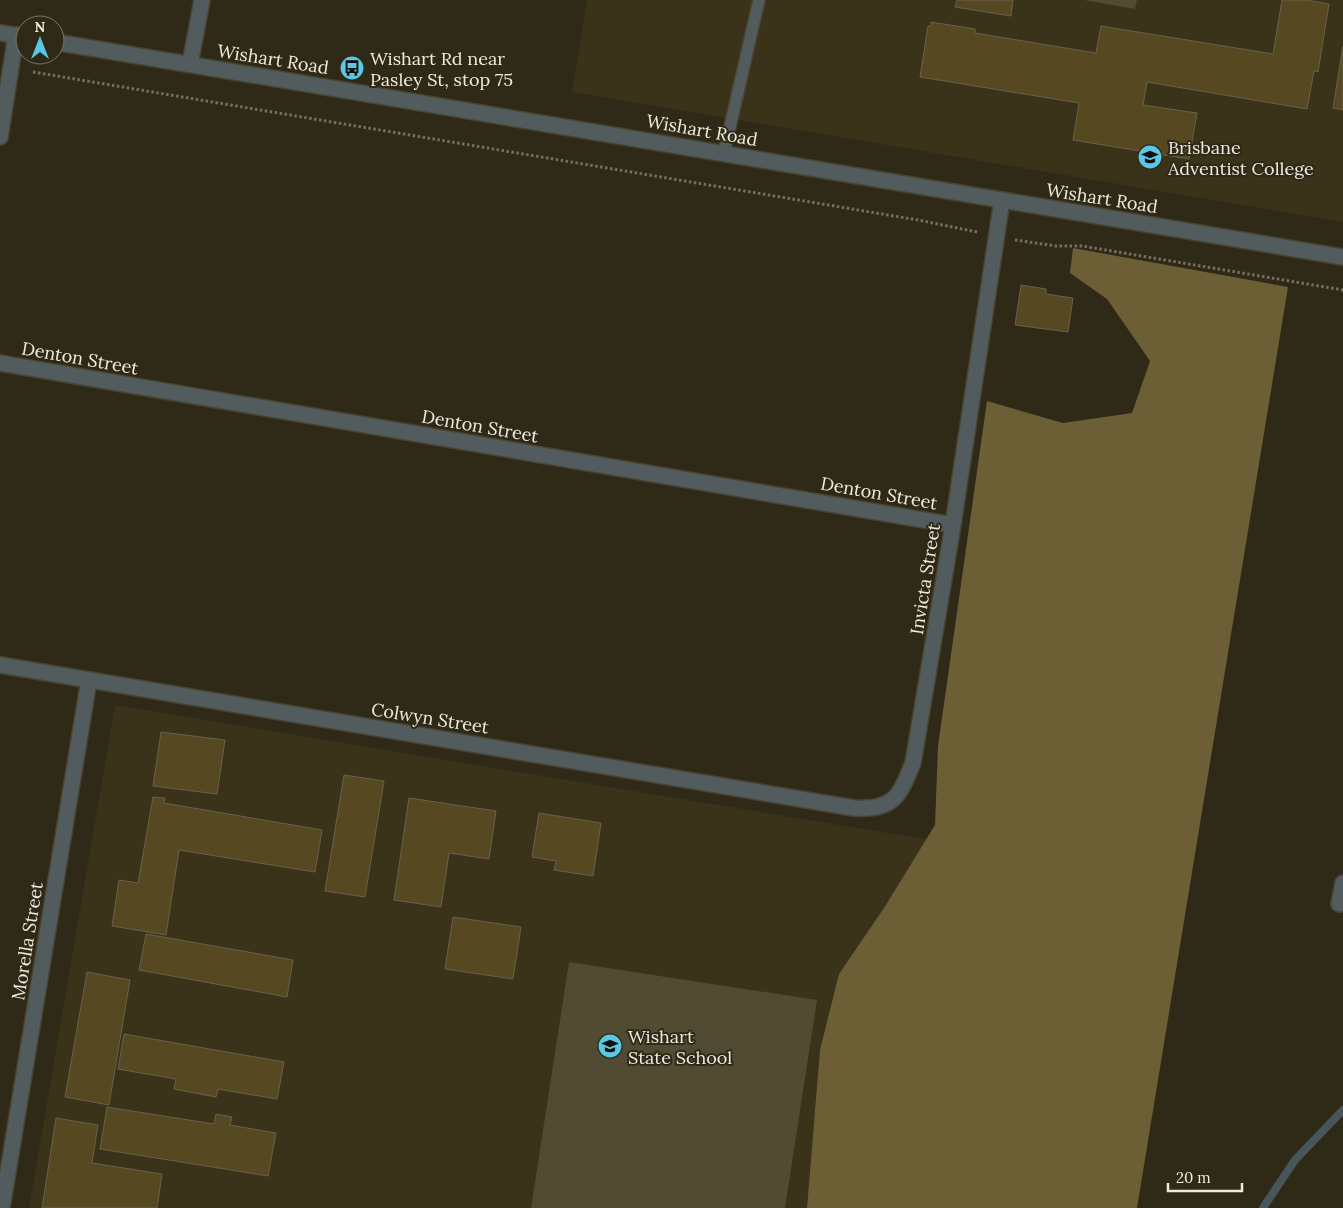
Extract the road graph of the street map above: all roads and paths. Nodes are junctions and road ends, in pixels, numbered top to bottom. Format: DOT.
graph roads {
  1 [pos="202,0"];
  2 [pos="759,0"];
  3 [pos="0,33"];
  4 [pos="15,35"];
  5 [pos="65,44"];
  6 [pos="190,64"];
  7 [pos="15,65"];
  8 [pos="34,72"];
  9 [pos="0,137"];
  10 [pos="724,153"];
  11 [pos="1002,200"];
  12 [pos="980,232"];
  13 [pos="1013,240"];
  14 [pos="1343,257"];
  15 [pos="1343,290"];
  16 [pos="0,363"];
  17 [pos="953,525"];
  18 [pos="0,666"];
  19 [pos="89,680"];
  20 [pos="854,808"];
  21 [pos="1343,882"];
  22 [pos="1340,904"];
  23 [pos="7,1129"];
  24 [pos="2,1208"];
  1 -- 6 [label="street"];
  2 -- 10 [label="lane"];
  3 -- 4 [label="street"];
  5 -- 6 [label="street, Wishart Road"];
  6 -- 10 [label="street, Wishart Road"];
  7 -- 9 [label="street"];
  8 -- 12 [label="path"];
  10 -- 11 [label="street, Wishart Road"];
  11 -- 14 [label="street, Wishart Road"];
  11 -- 17 [label="street, Invicta Street"];
  13 -- 15 [label="path"];
  16 -- 17 [label="street, Denton Street"];
  17 -- 20 [label="street, Invicta Street"];
  18 -- 19 [label="street, Colwyn Street"];
  19 -- 20 [label="street, Colwyn Street"];
  19 -- 23 [label="street, Morella Street"];
  21 -- 22 [label="street"];
  23 -- 24 [label="street, Morella Street"];
}
